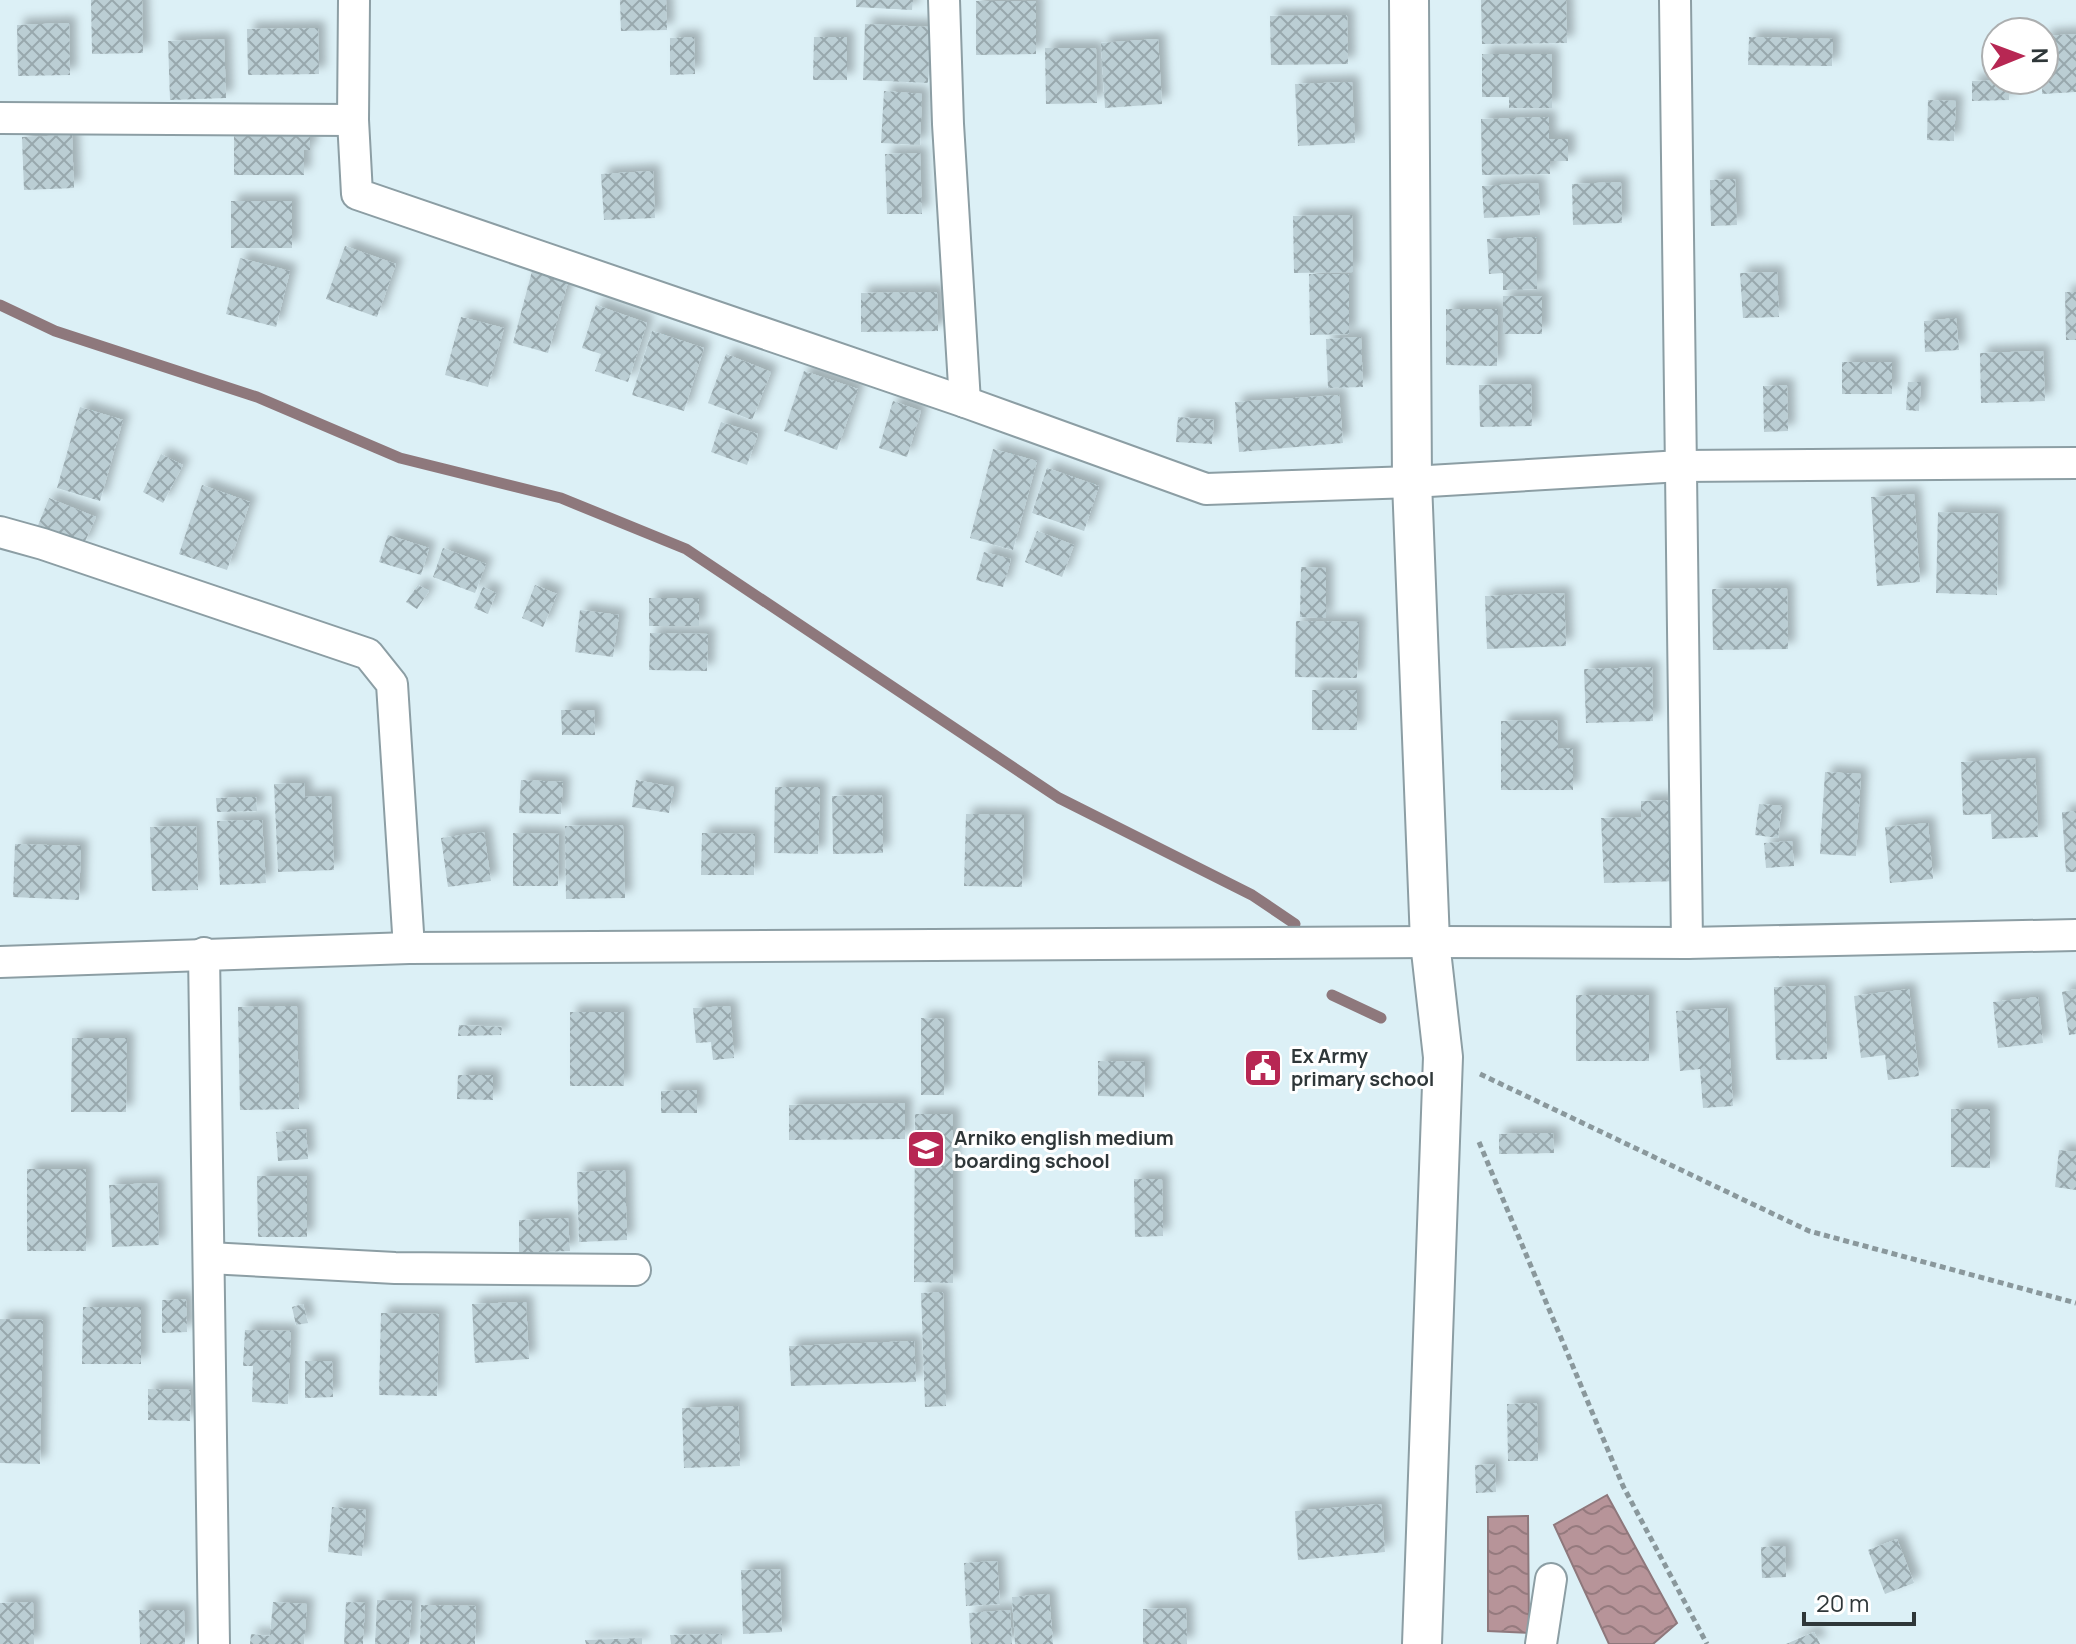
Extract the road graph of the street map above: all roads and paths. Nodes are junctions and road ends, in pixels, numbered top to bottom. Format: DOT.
graph roads {
  1 [pos="354,0"];
  2 [pos="944,0"];
  3 [pos="1409,0"];
  4 [pos="1675,0"];
  5 [pos="0,118"];
  6 [pos="353,120"];
  7 [pos="965,402"];
  8 [pos="2076,463"];
  9 [pos="1681,466"];
  10 [pos="1412,482"];
  11 [pos="0,532"];
  12 [pos="2076,935"];
  13 [pos="1430,942"];
  14 [pos="1687,943"];
  15 [pos="409,948"];
  16 [pos="204,953"];
  17 [pos="0,962"];
  18 [pos="1443,1057"];
  19 [pos="1473,1128"];
  20 [pos="209,1258"];
  21 [pos="635,1270"];
  22 [pos="2076,1303"];
  23 [pos="1551,1579"];
  24 [pos="214,1644"];
  25 [pos="1422,1644"];
  26 [pos="1541,1644"];
  27 [pos="1707,1644"];
  1 -- 6 [label="street"];
  2 -- 7 [label="street"];
  3 -- 10 [label="street"];
  4 -- 9 [label="street"];
  5 -- 6 [label="street"];
  6 -- 7 [label="street"];
  7 -- 10 [label="street"];
  8 -- 9 [label="street"];
  9 -- 10 [label="street"];
  9 -- 14 [label="street"];
  10 -- 13 [label="street"];
  11 -- 15 [label="street"];
  12 -- 14 [label="street"];
  13 -- 14 [label="street"];
  13 -- 15 [label="street"];
  13 -- 18 [label="street"];
  15 -- 16 [label="street"];
  16 -- 17 [label="street"];
  16 -- 20 [label="street"];
  18 -- 22 [label="path"];
  18 -- 25 [label="street"];
  19 -- 27 [label="path"];
  20 -- 21 [label="street"];
  20 -- 24 [label="street"];
  23 -- 26 [label="street"];
}
